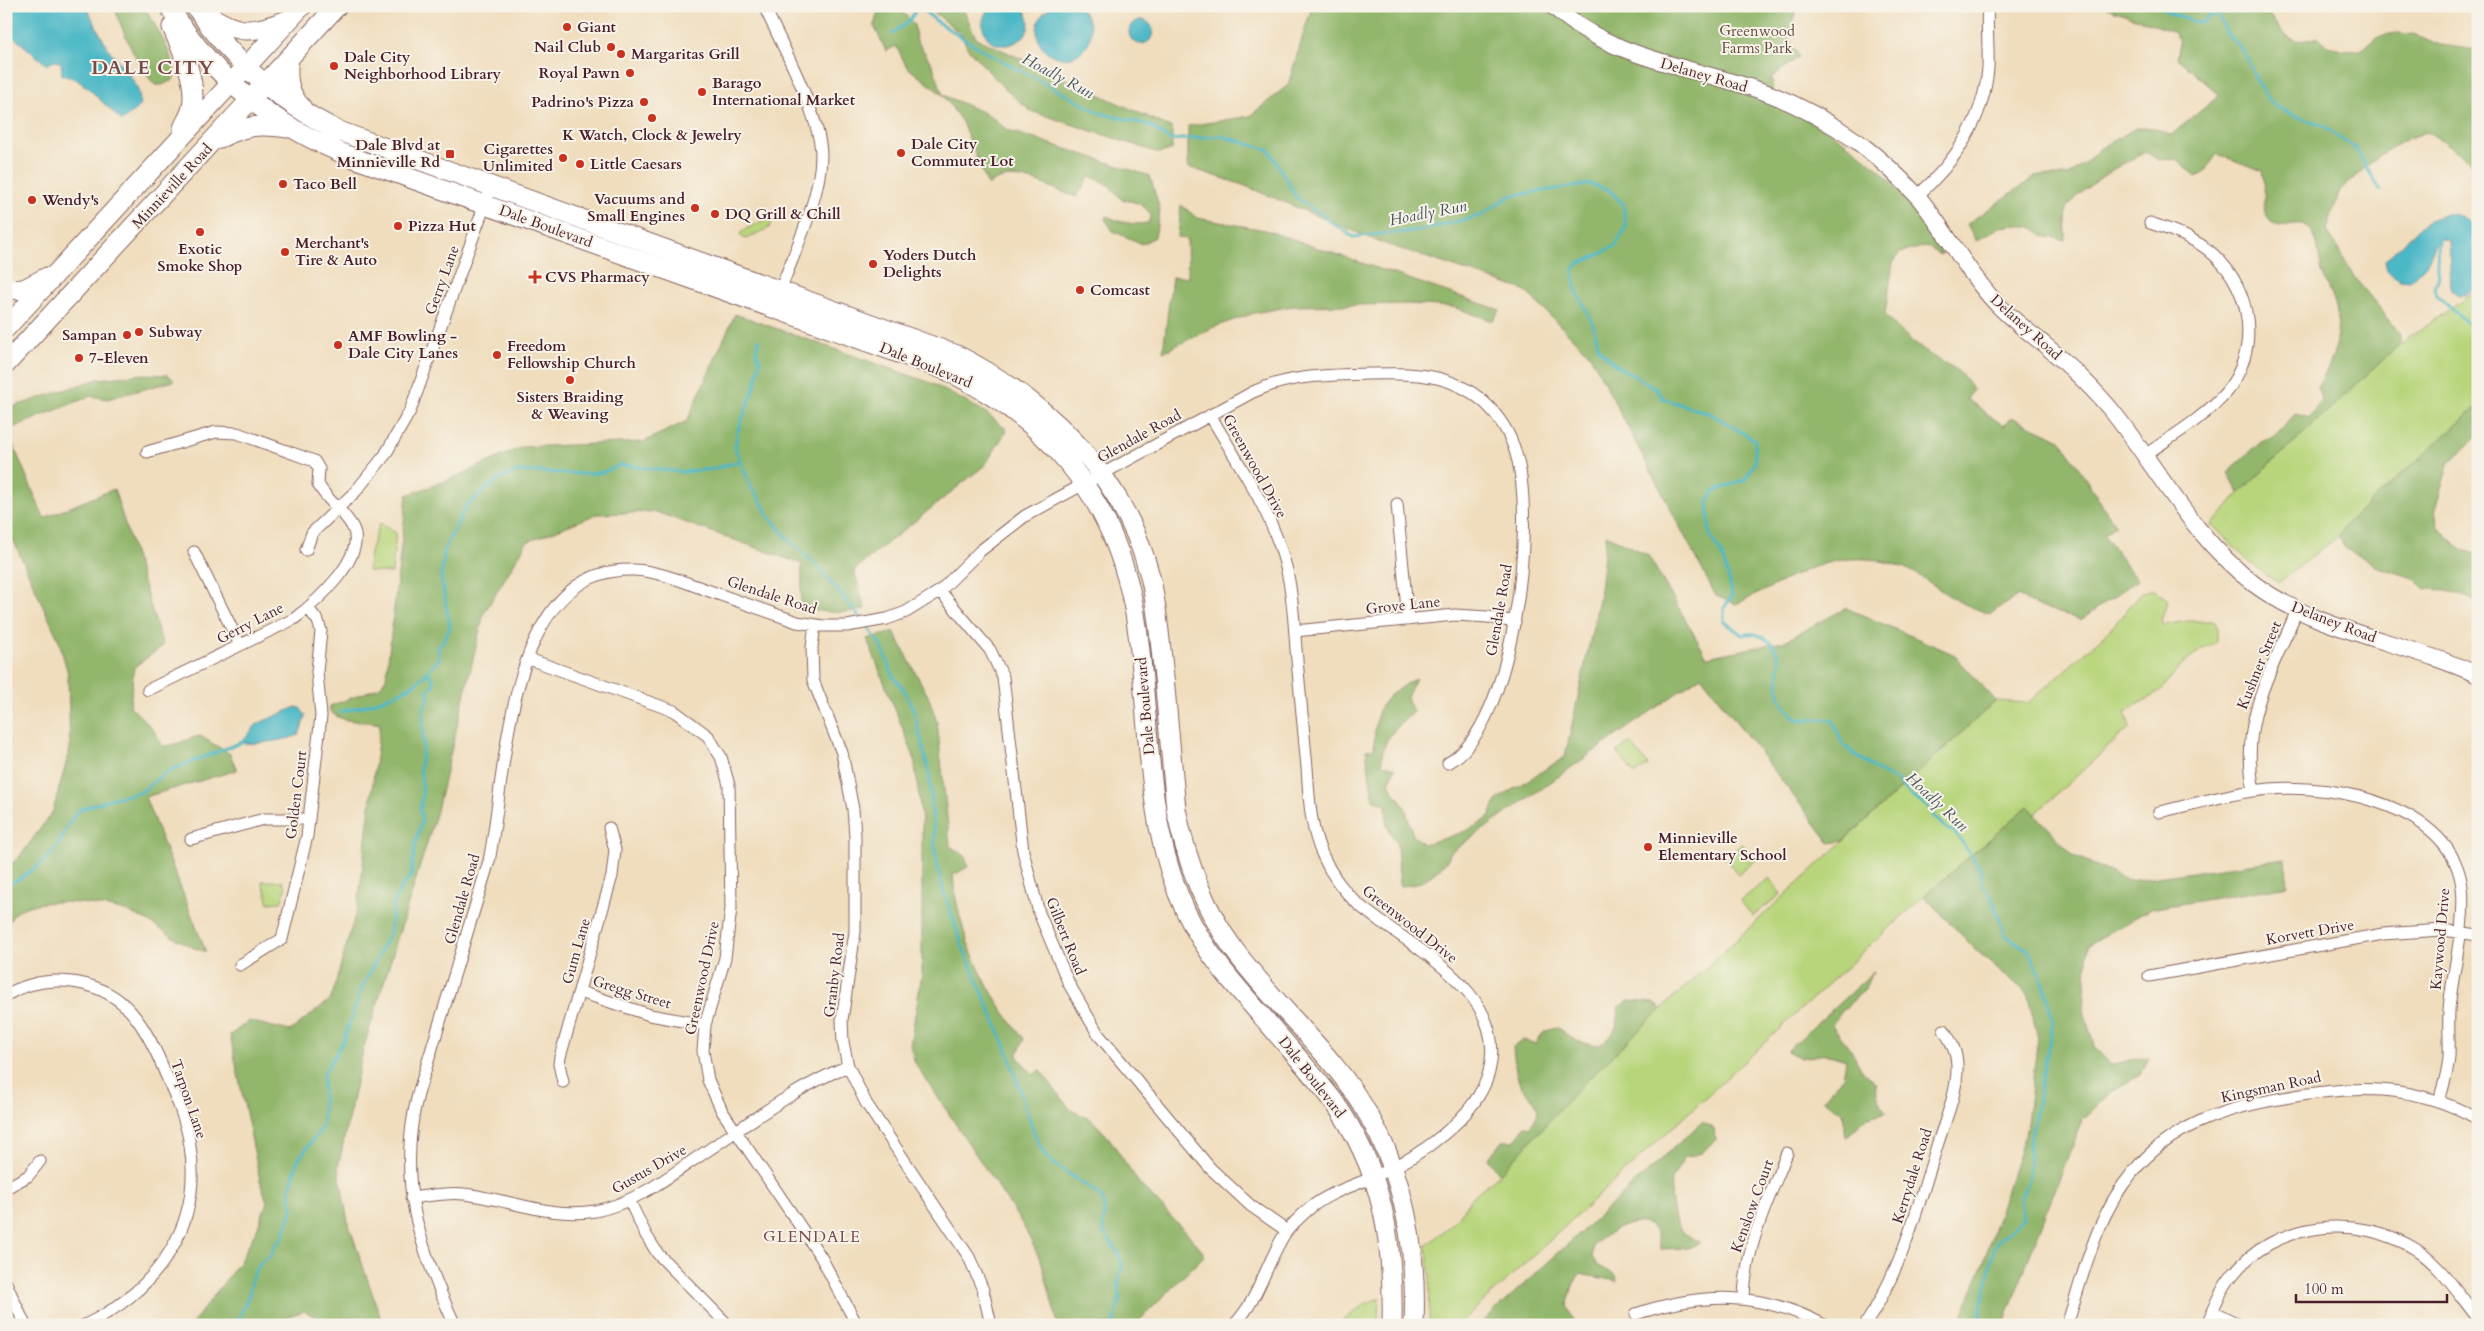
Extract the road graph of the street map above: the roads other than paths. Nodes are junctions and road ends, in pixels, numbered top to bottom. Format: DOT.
graph roads {
  1 [pos="167,6"];
  2 [pos="196,6"];
  3 [pos="337,6"];
  4 [pos="764,6"];
  5 [pos="1553,6"];
  6 [pos="1988,6"];
  7 [pos="296,12"];
  8 [pos="289,58"];
  9 [pos="246,68"];
  10 [pos="231,84"];
  11 [pos="264,84"];
  12 [pos="250,99"];
  13 [pos="311,118"];
  14 [pos="294,129"];
  15 [pos="212,142"];
  16 [pos="174,146"];
  17 [pos="492,185"];
  18 [pos="1917,196"];
  19 [pos="485,204"];
  20 [pos="2150,223"];
  21 [pos="62,267"];
  22 [pos="6,290"];
  23 [pos="777,299"];
  24 [pos="6,328"];
  25 [pos="6,364"];
  26 [pos="1210,415"];
  27 [pos="147,452"];
  28 [pos="2144,455"];
  29 [pos="1102,474"];
  30 [pos="1085,483"];
  31 [pos="1397,504"];
  32 [pos="338,508"];
  33 [pos="306,550"];
  34 [pos="194,552"];
  35 [pos="940,591"];
  36 [pos="308,608"];
  37 [pos="2297,610"];
  38 [pos="1408,620"];
  39 [pos="1514,622"];
  40 [pos="814,625"];
  41 [pos="1295,631"];
  42 [pos="240,646"];
  43 [pos="529,659"];
  44 [pos="2478,675"];
  45 [pos="148,690"];
  46 [pos="1448,763"];
  47 [pos="2254,791"];
  48 [pos="2159,812"];
  49 [pos="309,819"];
  50 [pos="609,828"];
  51 [pos="191,839"];
  52 [pos="2459,932"];
  53 [pos="2478,935"];
  54 [pos="240,965"];
  55 [pos="2149,976"];
  56 [pos="580,992"];
  57 [pos="6,995"];
  58 [pos="705,1025"];
  59 [pos="1944,1030"];
  60 [pos="848,1066"];
  61 [pos="563,1082"];
  62 [pos="2439,1101"];
  63 [pos="2478,1119"];
  64 [pos="737,1132"];
  65 [pos="1787,1153"];
  66 [pos="40,1161"];
  67 [pos="1393,1168"];
  68 [pos="1374,1177"];
  69 [pos="6,1188"];
  70 [pos="411,1198"];
  71 [pos="629,1200"];
  72 [pos="1287,1231"];
  73 [pos="6,1283"];
  74 [pos="1744,1299"];
  75 [pos="2212,1311"];
  76 [pos="1636,1314"];
  77 [pos="2478,1318"];
  78 [pos="25,1325"];
  79 [pos="85,1325"];
  80 [pos="455,1325"];
  81 [pos="728,1325"];
  82 [pos="858,1325"];
  83 [pos="991,1325"];
  84 [pos="1234,1325"];
  85 [pos="1392,1325"];
  86 [pos="1414,1325"];
  87 [pos="1824,1325"];
  88 [pos="1865,1325"];
  89 [pos="2067,1325"];
  90 [pos="2207,1325"];
  91 [pos="2240,1325"];
  1 -- 10 [label="main road, Dale Boulevard"];
  1 -- 16 [label="main road"];
  2 -- 7 [label="main road"];
  2 -- 9 [label="main road, Dale Boulevard"];
  3 -- 8 [label="main road, Minnieville Road"];
  4 -- 23 [label="street"];
  5 -- 18 [label="street, Delaney Road"];
  6 -- 18 [label="street"];
  7 -- 9 [label="main road, Minnieville Road"];
  8 -- 11 [label="main road, Minnieville Road"];
  8 -- 13 [label="main road"];
  9 -- 10 [label="main road, Minnieville Road"];
  9 -- 11 [label="main road, Dale Boulevard"];
  10 -- 12 [label="main road, Dale Boulevard"];
  10 -- 16 [label="main road, Minnieville Road"];
  11 -- 12 [label="main road, Minnieville Road"];
  11 -- 13 [label="main road, Dale Boulevard"];
  12 -- 14 [label="main road, Dale Boulevard"];
  12 -- 15 [label="main road, Minnieville Road"];
  13 -- 17 [label="main road, Dale Boulevard"];
  14 -- 15 [label="main road"];
  14 -- 19 [label="main road, Dale Boulevard"];
  15 -- 25 [label="main road, Minnieville Road"];
  16 -- 21 [label="main road, Minnieville Road"];
  17 -- 19 [label="street, Gerry Lane"];
  17 -- 23 [label="main road, Dale Boulevard"];
  18 -- 28 [label="street, Delaney Road"];
  19 -- 23 [label="main road, Dale Boulevard"];
  19 -- 32 [label="street, Gerry Lane"];
  20 -- 28 [label="street"];
  21 -- 22 [label="main road"];
  21 -- 24 [label="main road, Minnieville Road"];
  23 -- 29 [label="main road, Dale Boulevard"];
  23 -- 30 [label="main road, Dale Boulevard"];
  26 -- 29 [label="street, Glendale Road"];
  26 -- 39 [label="street, Glendale Road"];
  26 -- 41 [label="street, Greenwood Drive"];
  27 -- 32 [label="street"];
  28 -- 37 [label="street, Delaney Road"];
  29 -- 30 [label="street, Glendale Road"];
  29 -- 67 [label="main road, Dale Boulevard"];
  30 -- 35 [label="street, Glendale Road"];
  30 -- 68 [label="main road, Dale Boulevard"];
  31 -- 38 [label="street"];
  32 -- 33 [label="street, Gerry Lane"];
  32 -- 36 [label="street, Gerry Lane"];
  34 -- 42 [label="street"];
  35 -- 40 [label="street, Glendale Road"];
  35 -- 72 [label="street, Gilbert Road"];
  36 -- 42 [label="street, Gerry Lane"];
  36 -- 49 [label="street, Golden Court"];
  37 -- 44 [label="street, Delaney Road"];
  37 -- 47 [label="street, Kushner Street"];
  38 -- 39 [label="street, Grove Lane"];
  38 -- 41 [label="street, Grove Lane"];
  39 -- 46 [label="street, Glendale Road"];
  40 -- 43 [label="street, Glendale Road"];
  40 -- 60 [label="street, Granby Road"];
  41 -- 67 [label="street, Greenwood Drive"];
  42 -- 45 [label="street, Gerry Lane"];
  43 -- 58 [label="street, Greenwood Drive"];
  43 -- 70 [label="street, Glendale Road"];
  47 -- 48 [label="street, Kaywood Drive"];
  47 -- 52 [label="street, Kaywood Drive"];
  49 -- 51 [label="street"];
  49 -- 54 [label="street, Golden Court"];
  50 -- 56 [label="street, Gum Lane"];
  52 -- 53 [label="street, Korvett Drive"];
  52 -- 55 [label="street, Korvett Drive"];
  52 -- 62 [label="street, Kaywood Drive"];
  56 -- 58 [label="street, Gregg Street"];
  56 -- 61 [label="street, Gum Lane"];
  57 -- 79 [label="street, Tarpon Lane"];
  58 -- 64 [label="street, Greenwood Drive"];
  59 -- 88 [label="street, Kerrydale Road"];
  60 -- 64 [label="street, Gustus Drive"];
  60 -- 83 [label="street, Granby Road"];
  62 -- 63 [label="street, Kingsman Road"];
  62 -- 89 [label="street, Kingsman Road"];
  64 -- 71 [label="street, Gustus Drive"];
  64 -- 82 [label="street, Greenwood Drive"];
  65 -- 74 [label="street, Kenslow Court"];
  66 -- 69 [label="street"];
  67 -- 68 [label="street, Greenwood Drive"];
  67 -- 86 [label="main road, Dale Boulevard"];
  68 -- 72 [label="street, Greenwood Drive"];
  68 -- 85 [label="main road, Dale Boulevard"];
  70 -- 71 [label="street, Gustus Drive"];
  70 -- 80 [label="street, Glendale Road"];
  71 -- 81 [label="street"];
  72 -- 84 [label="street, Greenwood Drive"];
  73 -- 78 [label="street"];
  74 -- 76 [label="street"];
  74 -- 87 [label="street"];
  75 -- 77 [label="street"];
  75 -- 90 [label="street"];
  75 -- 91 [label="street"];
}
